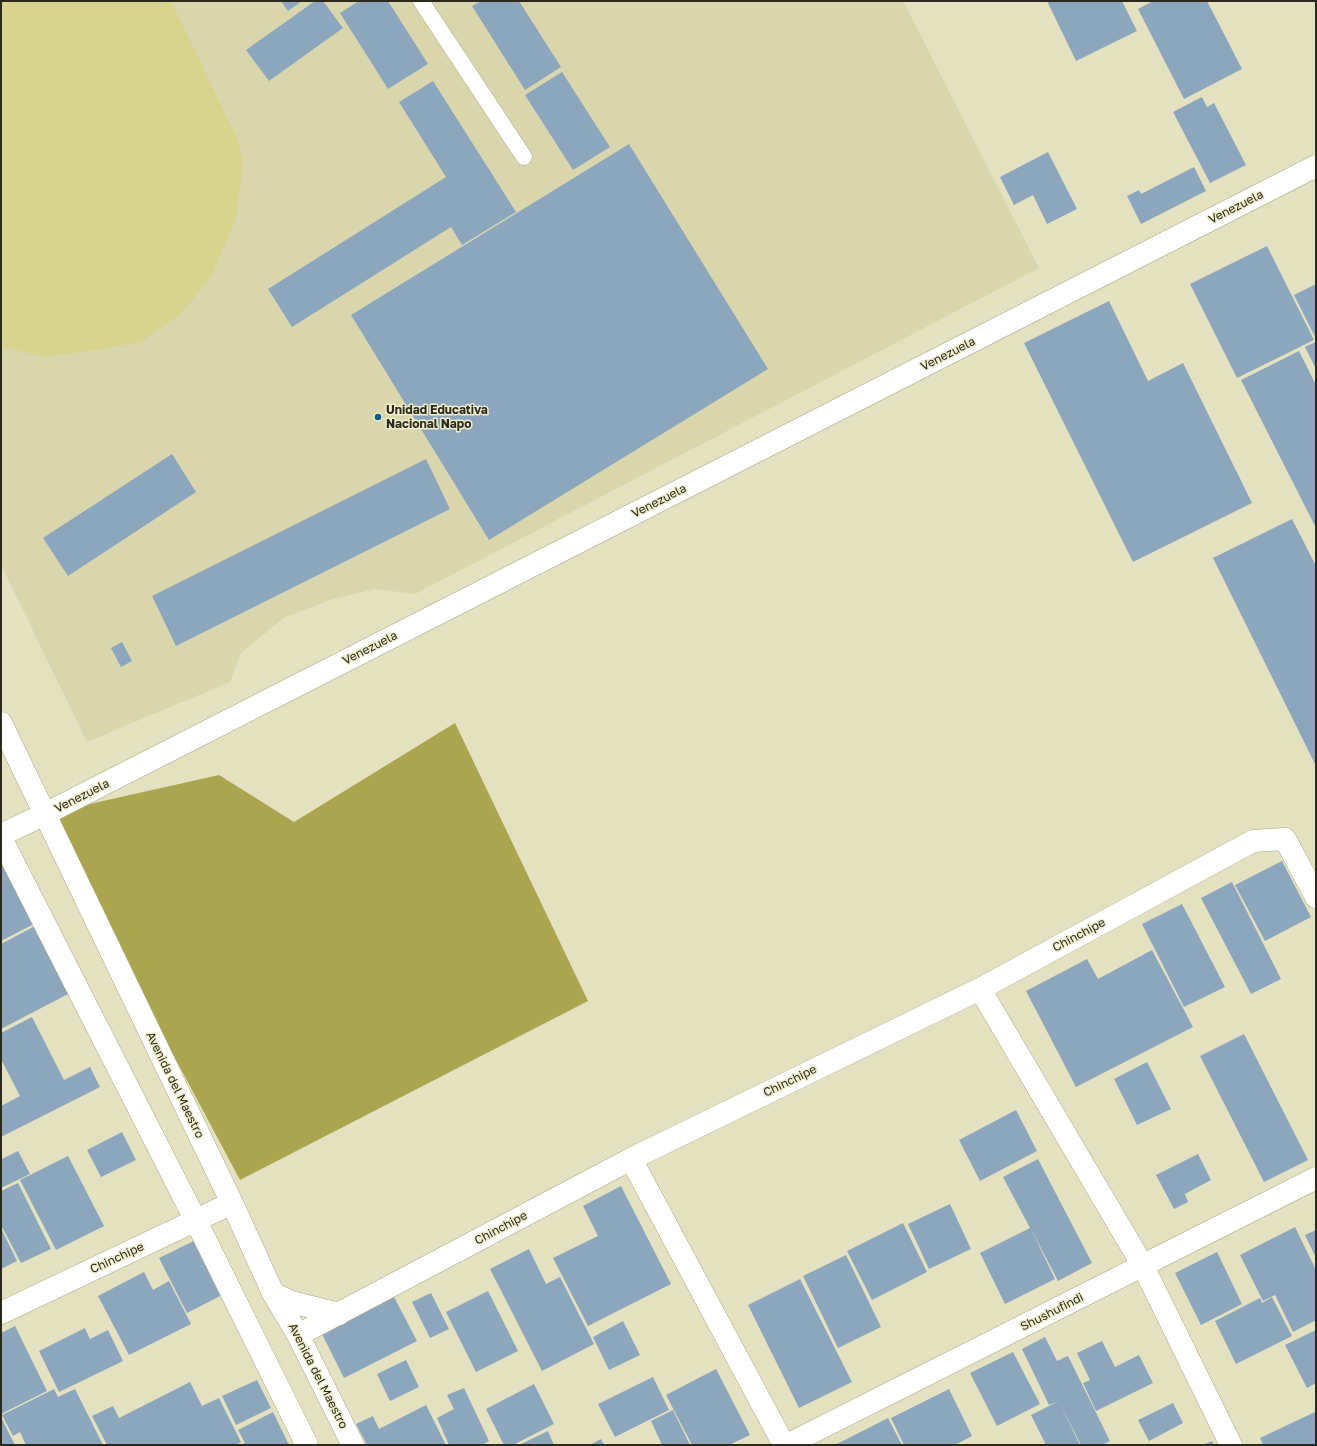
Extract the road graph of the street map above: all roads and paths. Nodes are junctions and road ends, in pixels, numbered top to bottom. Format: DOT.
graph roads {
  1 [pos="421,1"];
  2 [pos="524,157"];
  3 [pos="1316,166"];
  4 [pos="1,723"];
  5 [pos="45,814"];
  6 [pos="1,836"];
  7 [pos="1316,897"];
  8 [pos="980,988"];
  9 [pos="631,1159"];
  10 [pos="1316,1178"];
  11 [pos="232,1203"];
  12 [pos="196,1221"];
  13 [pos="1143,1266"];
  14 [pos="273,1293"];
  15 [pos="1,1313"];
  16 [pos="339,1314"];
  17 [pos="298,1336"];
  18 [pos="307,1445"];
  19 [pos="353,1445"];
  20 [pos="784,1445"];
  21 [pos="787,1445"];
  22 [pos="1231,1445"];
  1 -- 2 [label="lane"];
  3 -- 5 [label="street, Venezuela"];
  4 -- 5 [label="street, Avenida del Maestro"];
  5 -- 6 [label="street, Venezuela"];
  5 -- 11 [label="street, Avenida del Maestro"];
  6 -- 12 [label="street"];
  7 -- 8 [label="street, Chinchipe"];
  8 -- 9 [label="street, Chinchipe"];
  8 -- 13 [label="street"];
  9 -- 16 [label="street, Chinchipe"];
  9 -- 20 [label="street"];
  10 -- 13 [label="street, Shushufindi"];
  11 -- 12 [label="street, Chinchipe"];
  11 -- 14 [label="street, Avenida del Maestro"];
  12 -- 15 [label="street, Chinchipe"];
  12 -- 18 [label="street"];
  13 -- 21 [label="street, Shushufindi"];
  13 -- 22 [label="street"];
  14 -- 16 [label="street"];
  14 -- 17 [label="street, Avenida del Maestro"];
  16 -- 17 [label="street, Chinchipe"];
  17 -- 19 [label="street, Avenida del Maestro"];
}
